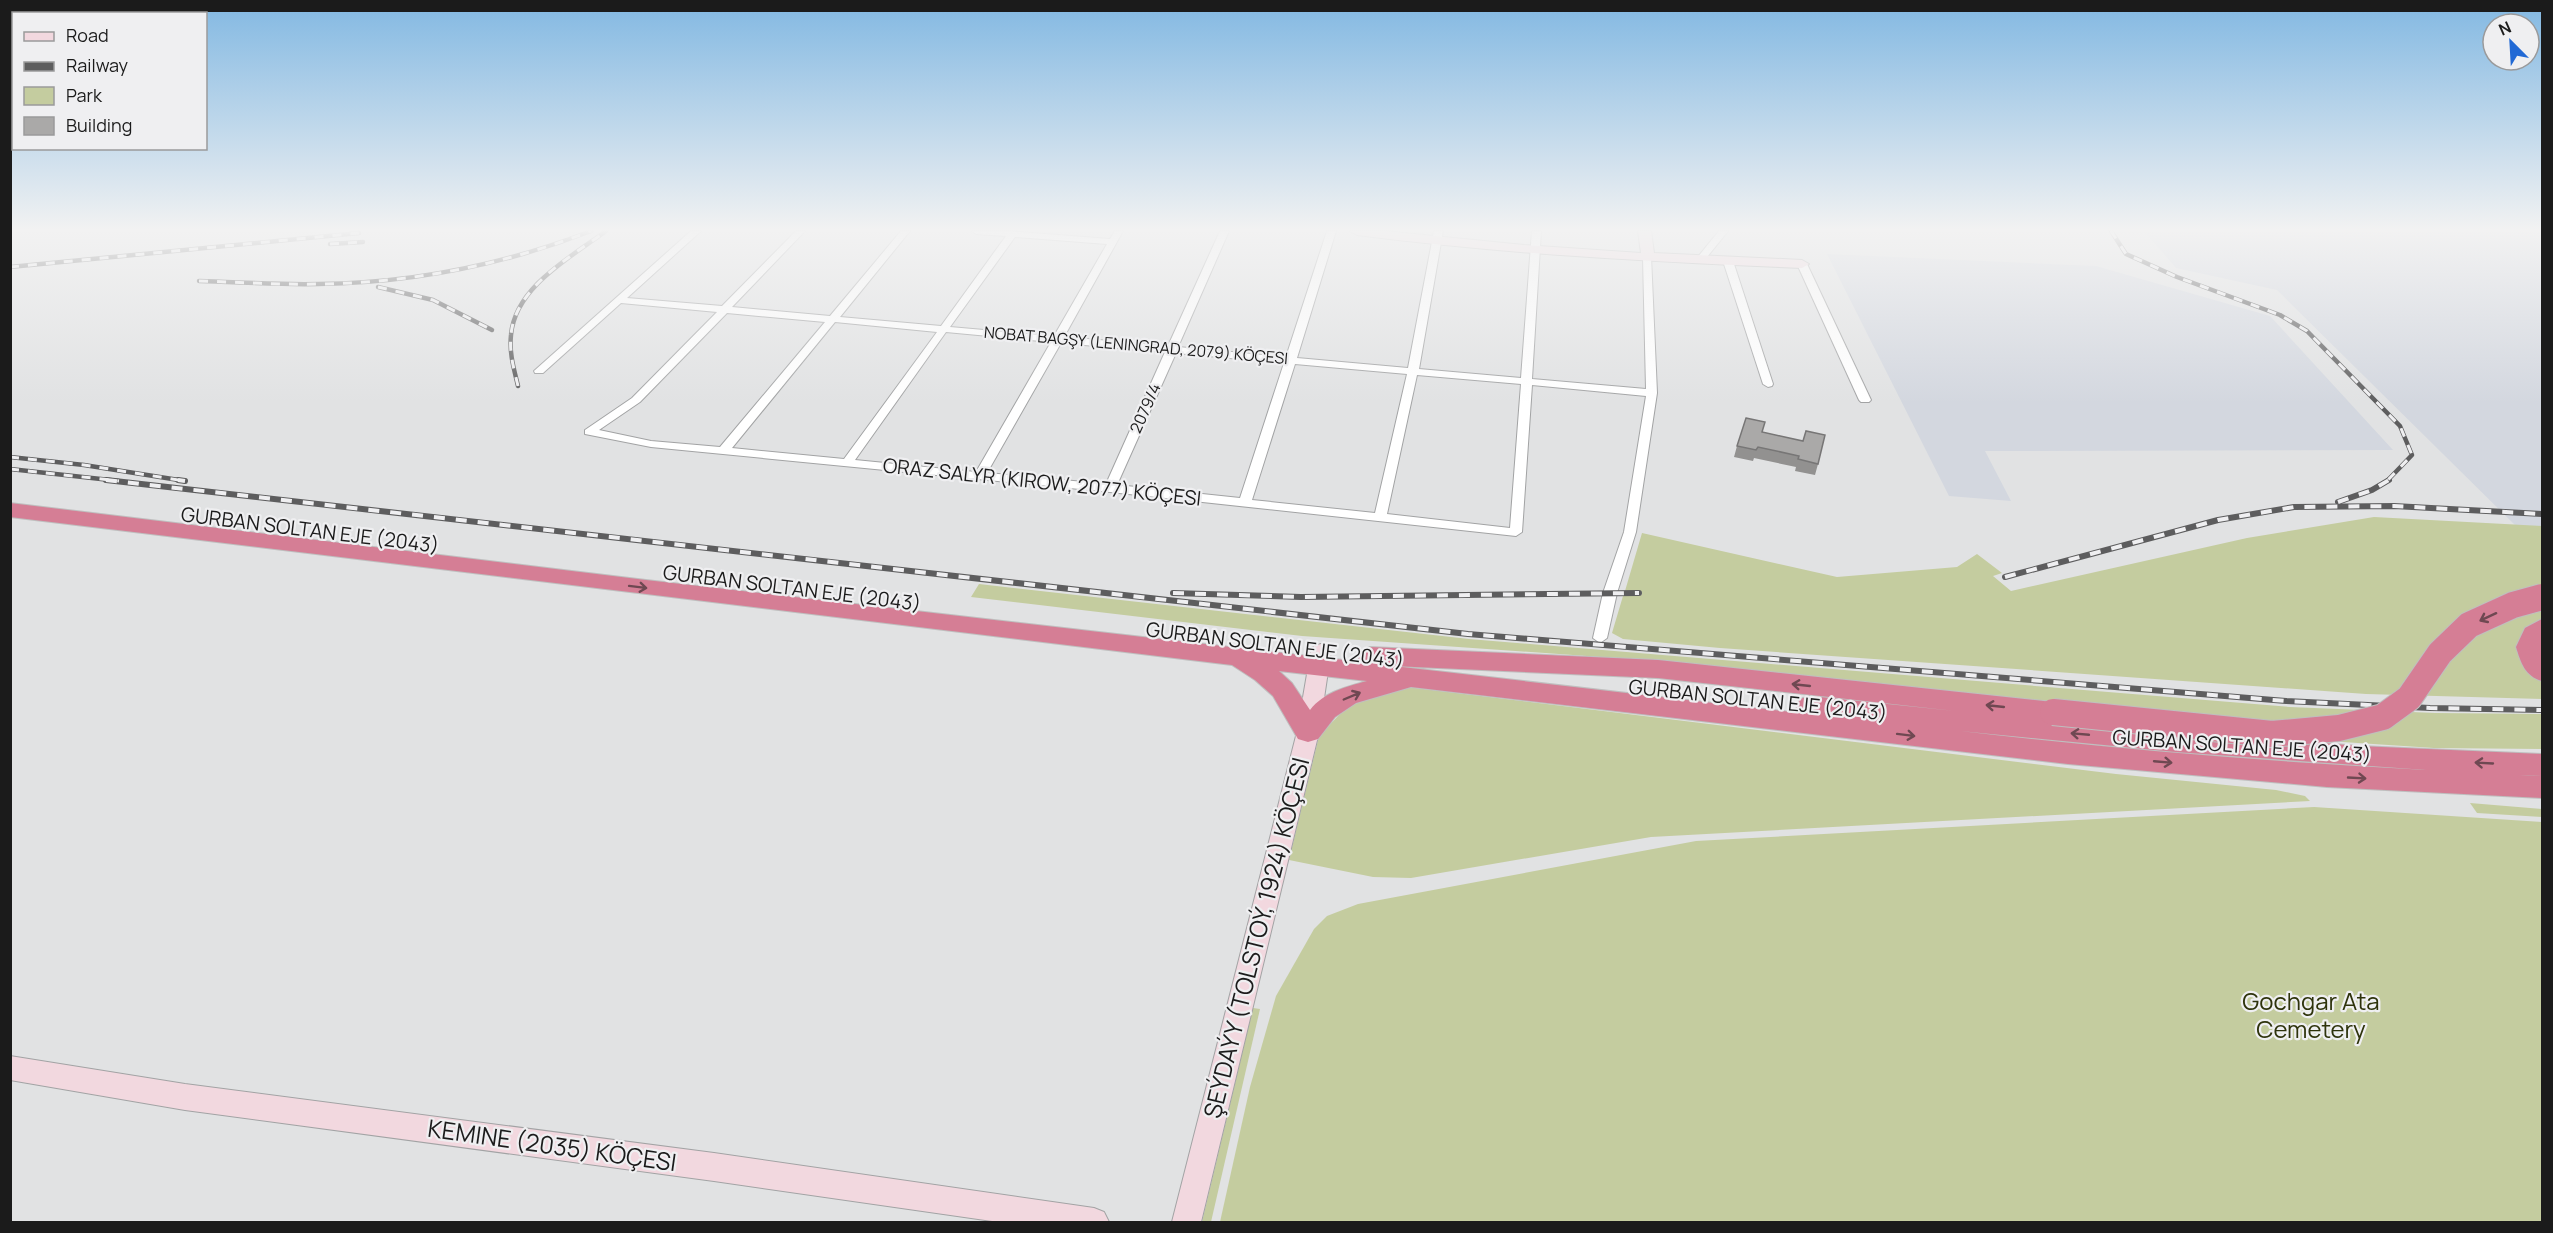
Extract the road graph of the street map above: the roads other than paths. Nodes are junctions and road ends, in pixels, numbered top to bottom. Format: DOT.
graph roads {
  1 [pos="633,289"];
  2 [pos="746,289"];
  3 [pos="857,289"];
  4 [pos="972,289"];
  5 [pos="1087,289"];
  6 [pos="1199,289"];
  7 [pos="1313,289"];
  8 [pos="1428,289"];
  9 [pos="1533,289"];
  10 [pos="1649,289"];
  11 [pos="1737,289"];
  12 [pos="1813,289"];
  13 [pos="620,300"];
  14 [pos="726,309"];
  15 [pos="832,318"];
  16 [pos="943,328"];
  17 [pos="1059,338"];
  18 [pos="1171,349"];
  19 [pos="1290,359"];
  20 [pos="539,371"];
  21 [pos="1413,371"];
  22 [pos="1527,381"];
  23 [pos="1768,384"];
  24 [pos="1652,393"];
  25 [pos="1865,400"];
  26 [pos="724,450"];
  27 [pos="848,462"];
  28 [pos="980,475"];
  29 [pos="1110,488"];
  30 [pos="10,494"];
  31 [pos="1245,503"];
  32 [pos="10,510"];
  33 [pos="1380,516"];
  34 [pos="2542,597"];
  35 [pos="2542,628"];
  36 [pos="1600,638"];
  37 [pos="1228,655"];
  38 [pos="1370,656"];
  39 [pos="1320,659"];
  40 [pos="2542,672"];
  41 [pos="1420,678"];
  42 [pos="1308,732"];
  43 [pos="2542,765"];
  44 [pos="2498,786"];
  45 [pos="2542,788"];
  46 [pos="2542,794"];
  47 [pos="10,1068"];
  48 [pos="1094,1222"];
  49 [pos="1186,1222"];
  1 -- 13 [label="street"];
  2 -- 14 [label="street"];
  3 -- 15 [label="street"];
  4 -- 16 [label="street"];
  5 -- 17 [label="street"];
  6 -- 18 [label="street, 2079/4 / 2079/4"];
  7 -- 19 [label="street"];
  8 -- 21 [label="street"];
  9 -- 22 [label="street"];
  10 -- 24 [label="street"];
  11 -- 23 [label="street"];
  12 -- 25 [label="street"];
  13 -- 14 [label="street, NOBAT BAGŞY (LENINGRAD, 2079) KÖÇESI"];
  13 -- 20 [label="street"];
  14 -- 15 [label="street, NOBAT BAGŞY (LENINGRAD, 2079) KÖÇESI"];
  14 -- 26 [label="street, ORAZ SALYR (KIROW, 2077) KÖÇESI"];
  15 -- 16 [label="street, NOBAT BAGŞY (LENINGRAD, 2079) KÖÇESI"];
  15 -- 26 [label="street"];
  16 -- 17 [label="street, NOBAT BAGŞY (LENINGRAD, 2079) KÖÇESI"];
  16 -- 27 [label="street"];
  17 -- 18 [label="street, NOBAT BAGŞY (LENINGRAD, 2079) KÖÇESI"];
  17 -- 28 [label="street"];
  18 -- 19 [label="street, NOBAT BAGŞY (LENINGRAD, 2079) KÖÇESI"];
  18 -- 29 [label="street, 2079/4 / 2079/4"];
  19 -- 21 [label="street, NOBAT BAGŞY (LENINGRAD, 2079) KÖÇESI"];
  19 -- 31 [label="street"];
  21 -- 22 [label="street, NOBAT BAGŞY (LENINGRAD, 2079) KÖÇESI"];
  21 -- 33 [label="street"];
  22 -- 24 [label="street, NOBAT BAGŞY (LENINGRAD, 2079) KÖÇESI"];
  22 -- 33 [label="street, ORAZ SALYR (KIROW, 2077) KÖÇESI"];
  24 -- 36 [label="street"];
  26 -- 27 [label="street, ORAZ SALYR (KIROW, 2077) KÖÇESI"];
  27 -- 28 [label="street, ORAZ SALYR (KIROW, 2077) KÖÇESI"];
  28 -- 29 [label="street, ORAZ SALYR (KIROW, 2077) KÖÇESI"];
  29 -- 31 [label="street, ORAZ SALYR (KIROW, 2077) KÖÇESI"];
  30 -- 39 [label="highway, GURBAN SOLTAN EJE (2043)"];
  31 -- 33 [label="street, ORAZ SALYR (KIROW, 2077) KÖÇESI"];
  32 -- 37 [label="highway, GURBAN SOLTAN EJE (2043), one-way"];
  34 -- 38 [label="highway, one-way, bridge"];
  35 -- 40 [label="highway"];
  37 -- 39 [label="highway, GURBAN SOLTAN EJE (2043)"];
  37 -- 42 [label="highway"];
  38 -- 39 [label="highway, GURBAN SOLTAN EJE (2043)"];
  43 -- 38 [label="highway, GURBAN SOLTAN EJE (2043), one-way"];
  39 -- 41 [label="highway, GURBAN SOLTAN EJE (2043)"];
  39 -- 42 [label="street, ŞEÝDAÝY (TOLSTOÝ, 1924) KÖÇESI"];
  42 -- 41 [label="highway, GURBAN SOLTAN EJE (2043), one-way"];
  41 -- 44 [label="highway, GURBAN SOLTAN EJE (2043), one-way"];
  42 -- 49 [label="street, ŞEÝDAÝY (TOLSTOÝ, 1924) KÖÇESI"];
  44 -- 45 [label="highway, GURBAN SOLTAN EJE (2043)"];
  44 -- 46 [label="highway"];
  47 -- 48 [label="street, KEMINE (2035) KÖÇESI"];
}
